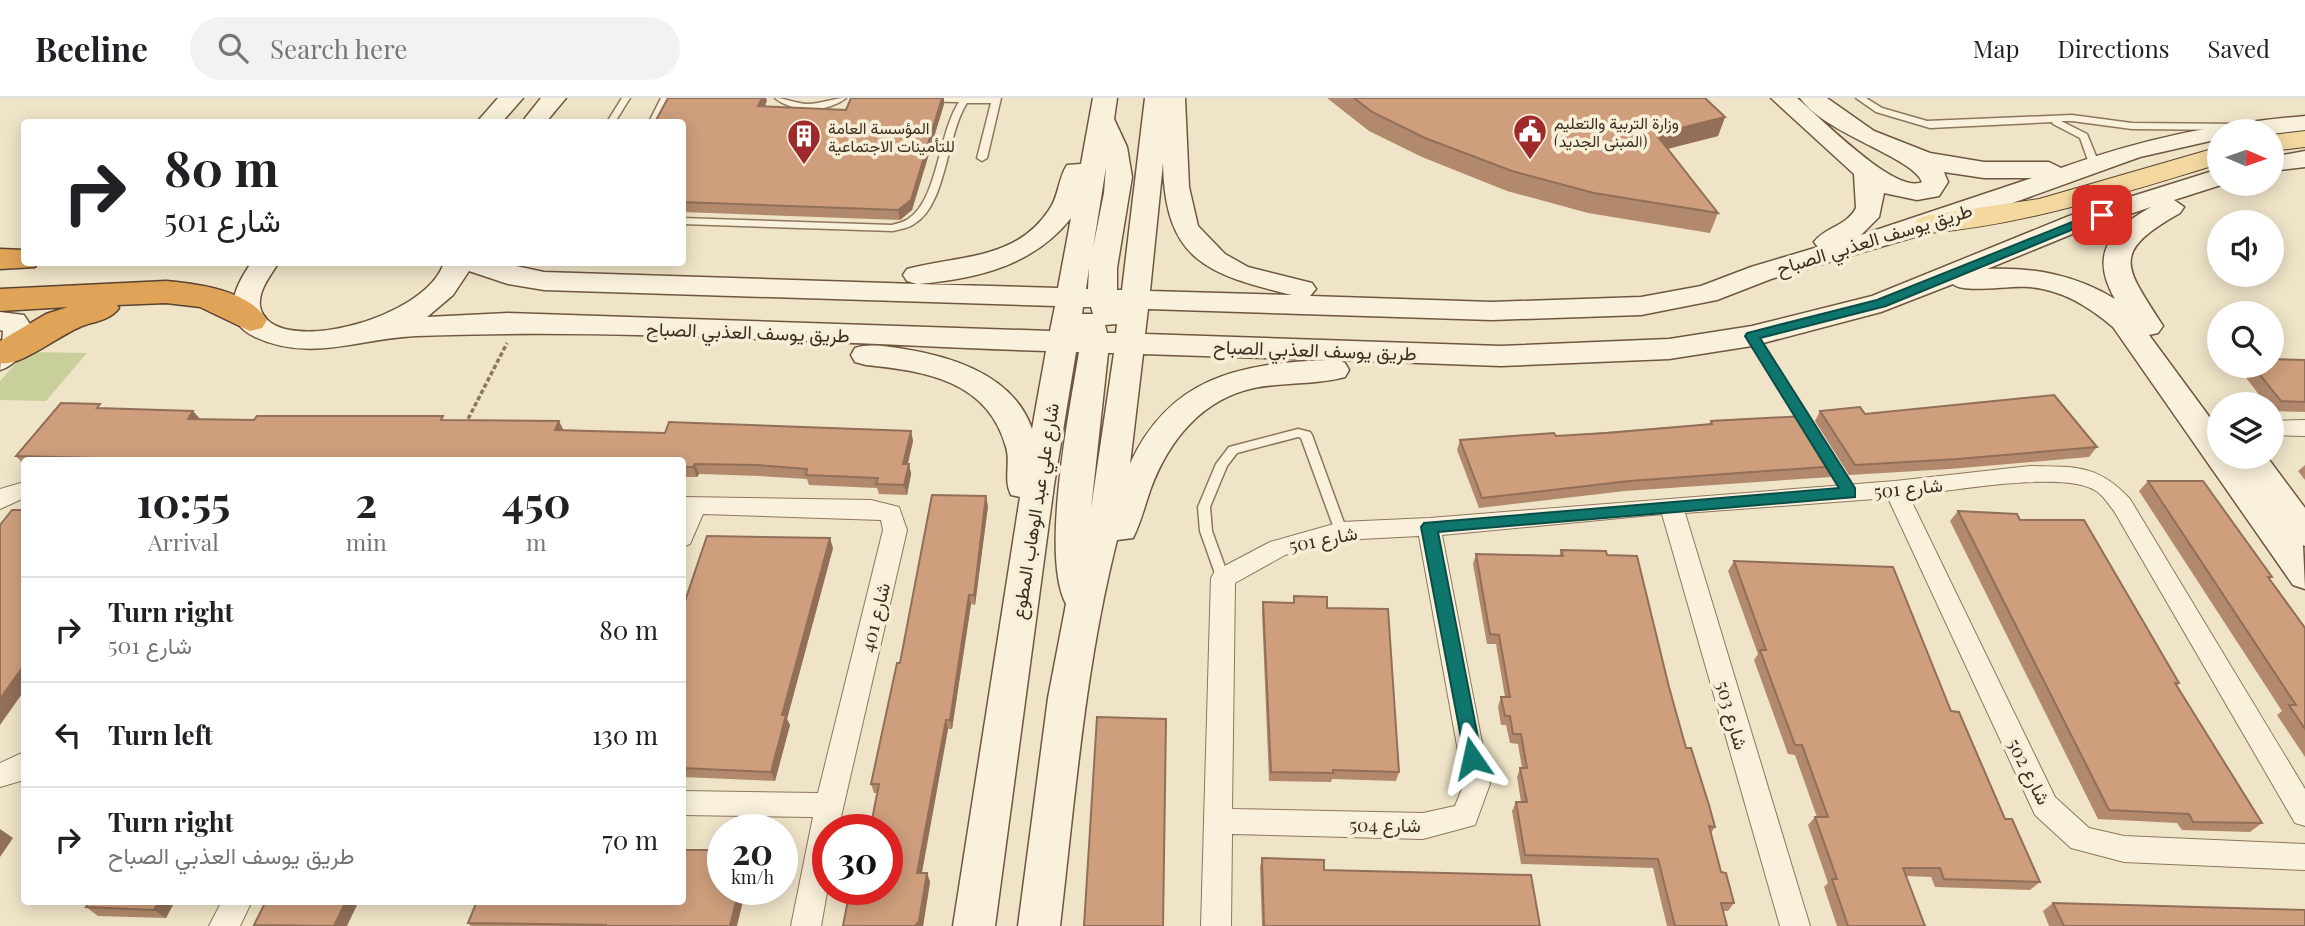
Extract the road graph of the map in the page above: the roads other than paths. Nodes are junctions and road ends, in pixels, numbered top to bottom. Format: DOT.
graph roads {
  1 [pos="511,98"];
  2 [pos="554,98"];
  3 [pos="626,98"];
  4 [pos="665,98"];
  5 [pos="779,98"];
  6 [pos="842,98"];
  7 [pos="899,98"];
  8 [pos="1157,98"];
  9 [pos="1173,98"];
  10 [pos="1783,98"];
  11 [pos="1812,98"];
  12 [pos="1860,98"];
  13 [pos="965,99"];
  14 [pos="996,99"];
  15 [pos="1102,105"];
  16 [pos="492,119"];
  17 [pos="536,119"];
  18 [pos="613,119"];
  19 [pos="654,119"];
  20 [pos="2045,121"];
  21 [pos="2305,122"];
  22 [pos="2284,128"];
  23 [pos="2207,132"];
  24 [pos="2284,137"];
  25 [pos="2207,139"];
  26 [pos="2305,139"];
  27 [pos="982,158"];
  28 [pos="2207,159"];
  29 [pos="2305,159"];
  30 [pos="1919,161"];
  31 [pos="2284,162"];
  32 [pos="2094,166"];
  33 [pos="1867,173"];
  34 [pos="2207,181"];
  35 [pos="2173,192"];
  36 [pos="686,221"];
  37 [pos="1929,224"];
  38 [pos="0,259"];
  39 [pos="21,260"];
  40 [pos="263,266"];
  41 [pos="458,266"];
  42 [pos="481,266"];
  43 [pos="1761,273"];
  44 [pos="647,284"];
  45 [pos="166,292"];
  46 [pos="2126,298"];
  47 [pos="2095,299"];
  48 [pos="0,300"];
  49 [pos="1881,303"];
  50 [pos="1492,311"];
  51 [pos="1099,319"];
  52 [pos="250,320"];
  53 [pos="382,328"];
  54 [pos="717,330"];
  55 [pos="1752,336"];
  56 [pos="2,345"];
  57 [pos="1501,356"];
  58 [pos="2207,401"];
  59 [pos="2284,428"];
  60 [pos="2305,428"];
  61 [pos="1815,437"];
  62 [pos="2207,437"];
  63 [pos="1822,448"];
  64 [pos="2230,469"];
  65 [pos="2259,469"];
  66 [pos="1895,489"];
  67 [pos="21,490"];
  68 [pos="1850,492"];
  69 [pos="0,501"];
  70 [pos="689,505"];
  71 [pos="1671,505"];
  72 [pos="1429,527"];
  73 [pos="1341,531"];
  74 [pos="2305,533"];
  75 [pos="2305,575"];
  76 [pos="1223,578"];
  77 [pos="1017,616"];
  78 [pos="1067,698"];
  79 [pos="21,767"];
  80 [pos="0,775"];
  81 [pos="686,803"];
  82 [pos="829,804"];
  83 [pos="2305,814"];
  84 [pos="1219,821"];
  85 [pos="2305,857"];
  86 [pos="236,905"];
  87 [pos="225,926"];
  88 [pos="806,926"];
  89 [pos="974,926"];
  90 [pos="1039,926"];
  91 [pos="1216,926"];
  92 [pos="1795,926"];
  1 -- 16 [label="street"];
  2 -- 17 [label="street"];
  3 -- 18 [label="lane"];
  4 -- 19 [label="lane"];
  5 -- 6 [label="lane"];
  7 -- 13 [label="lane"];
  8 -- 51 [label="street, شارع علي عبد الوهاب المطوع"];
  9 -- 50 [label="street"];
  10 -- 33 [label="street"];
  11 -- 30 [label="street"];
  12 -- 20 [label="lane"];
  13 -- 14 [label="lane"];
  13 -- 36 [label="lane"];
  14 -- 27 [label="lane"];
  15 -- 44 [label="street"];
  15 -- 51 [label="street, شارع علي عبد الوهاب المطوع"];
  20 -- 23 [label="lane"];
  20 -- 32 [label="lane"];
  21 -- 22 [label="street, طريق يوسف العذبي الصباح"];
  24 -- 26 [label="main road"];
  25 -- 32 [label="street, طريق يوسف العذبي الصباح"];
  28 -- 37 [label="main road"];
  29 -- 31 [label="street"];
  30 -- 32 [label="street"];
  30 -- 33 [label="street"];
  32 -- 37 [label="street, طريق يوسف العذبي الصباح"];
  33 -- 43 [label="street"];
  34 -- 35 [label="street, طريق يوسف العذبي الصباح"];
  35 -- 46 [label="street"];
  35 -- 49 [label="street, طريق يوسف العذبي الصباح"];
  37 -- 43 [label="street, طريق يوسف العذبي الصباح"];
  38 -- 39 [label="highway"];
  40 -- 52 [label="street"];
  41 -- 53 [label="street"];
  42 -- 44 [label="street, طريق يوسف العذبي الصباح"];
  43 -- 50 [label="street, طريق يوسف العذبي الصباح"];
  44 -- 51 [label="street, طريق يوسف العذبي الصباح"];
  45 -- 48 [label="highway"];
  45 -- 52 [label="highway"];
  45 -- 56 [label="highway"];
  46 -- 47 [label="street"];
  46 -- 58 [label="street"];
  47 -- 49 [label="street"];
  47 -- 62 [label="street"];
  49 -- 55 [label="street, طريق يوسف العذبي الصباح"];
  50 -- 51 [label="street, طريق يوسف العذبي الصباح"];
  51 -- 54 [label="street, طريق يوسف العذبي الصباح"];
  51 -- 57 [label="street, طريق يوسف العذبي الصباح"];
  51 -- 77 [label="street, شارع علي عبد الوهاب المطوع"];
  51 -- 78 [label="street, شارع علي عبد الوهاب المطوع"];
  52 -- 53 [label="street"];
  53 -- 54 [label="street, طريق يوسف العذبي الصباح"];
  54 -- 77 [label="street"];
  55 -- 57 [label="street, طريق يوسف العذبي الصباح"];
  55 -- 61 [label="lane"];
  57 -- 78 [label="street"];
  59 -- 60 [label="street"];
  63 -- 68 [label="lane"];
  64 -- 75 [label="street"];
  65 -- 74 [label="street"];
  66 -- 68 [label="street, شارع 501"];
  66 -- 83 [label="street, شارع 501"];
  66 -- 85 [label="street, شارع 502"];
  67 -- 69 [label="street"];
  68 -- 71 [label="street, شارع 501"];
  70 -- 82 [label="street, شارع 401"];
  71 -- 72 [label="street, شارع 501"];
  71 -- 92 [label="street, شارع 503"];
  72 -- 73 [label="street, شارع 501"];
  72 -- 84 [label="street, شارع 504"];
  73 -- 76 [label="street, شارع 501"];
  73 -- 76 [label="lane"];
  76 -- 84 [label="street"];
  77 -- 89 [label="street, شارع علي عبد الوهاب المطوع"];
  78 -- 90 [label="street, شارع علي عبد الوهاب المطوع"];
  79 -- 80 [label="street"];
  81 -- 82 [label="street"];
  82 -- 88 [label="street, شارع 401"];
  84 -- 91 [label="street"];
  86 -- 87 [label="street"];
}
